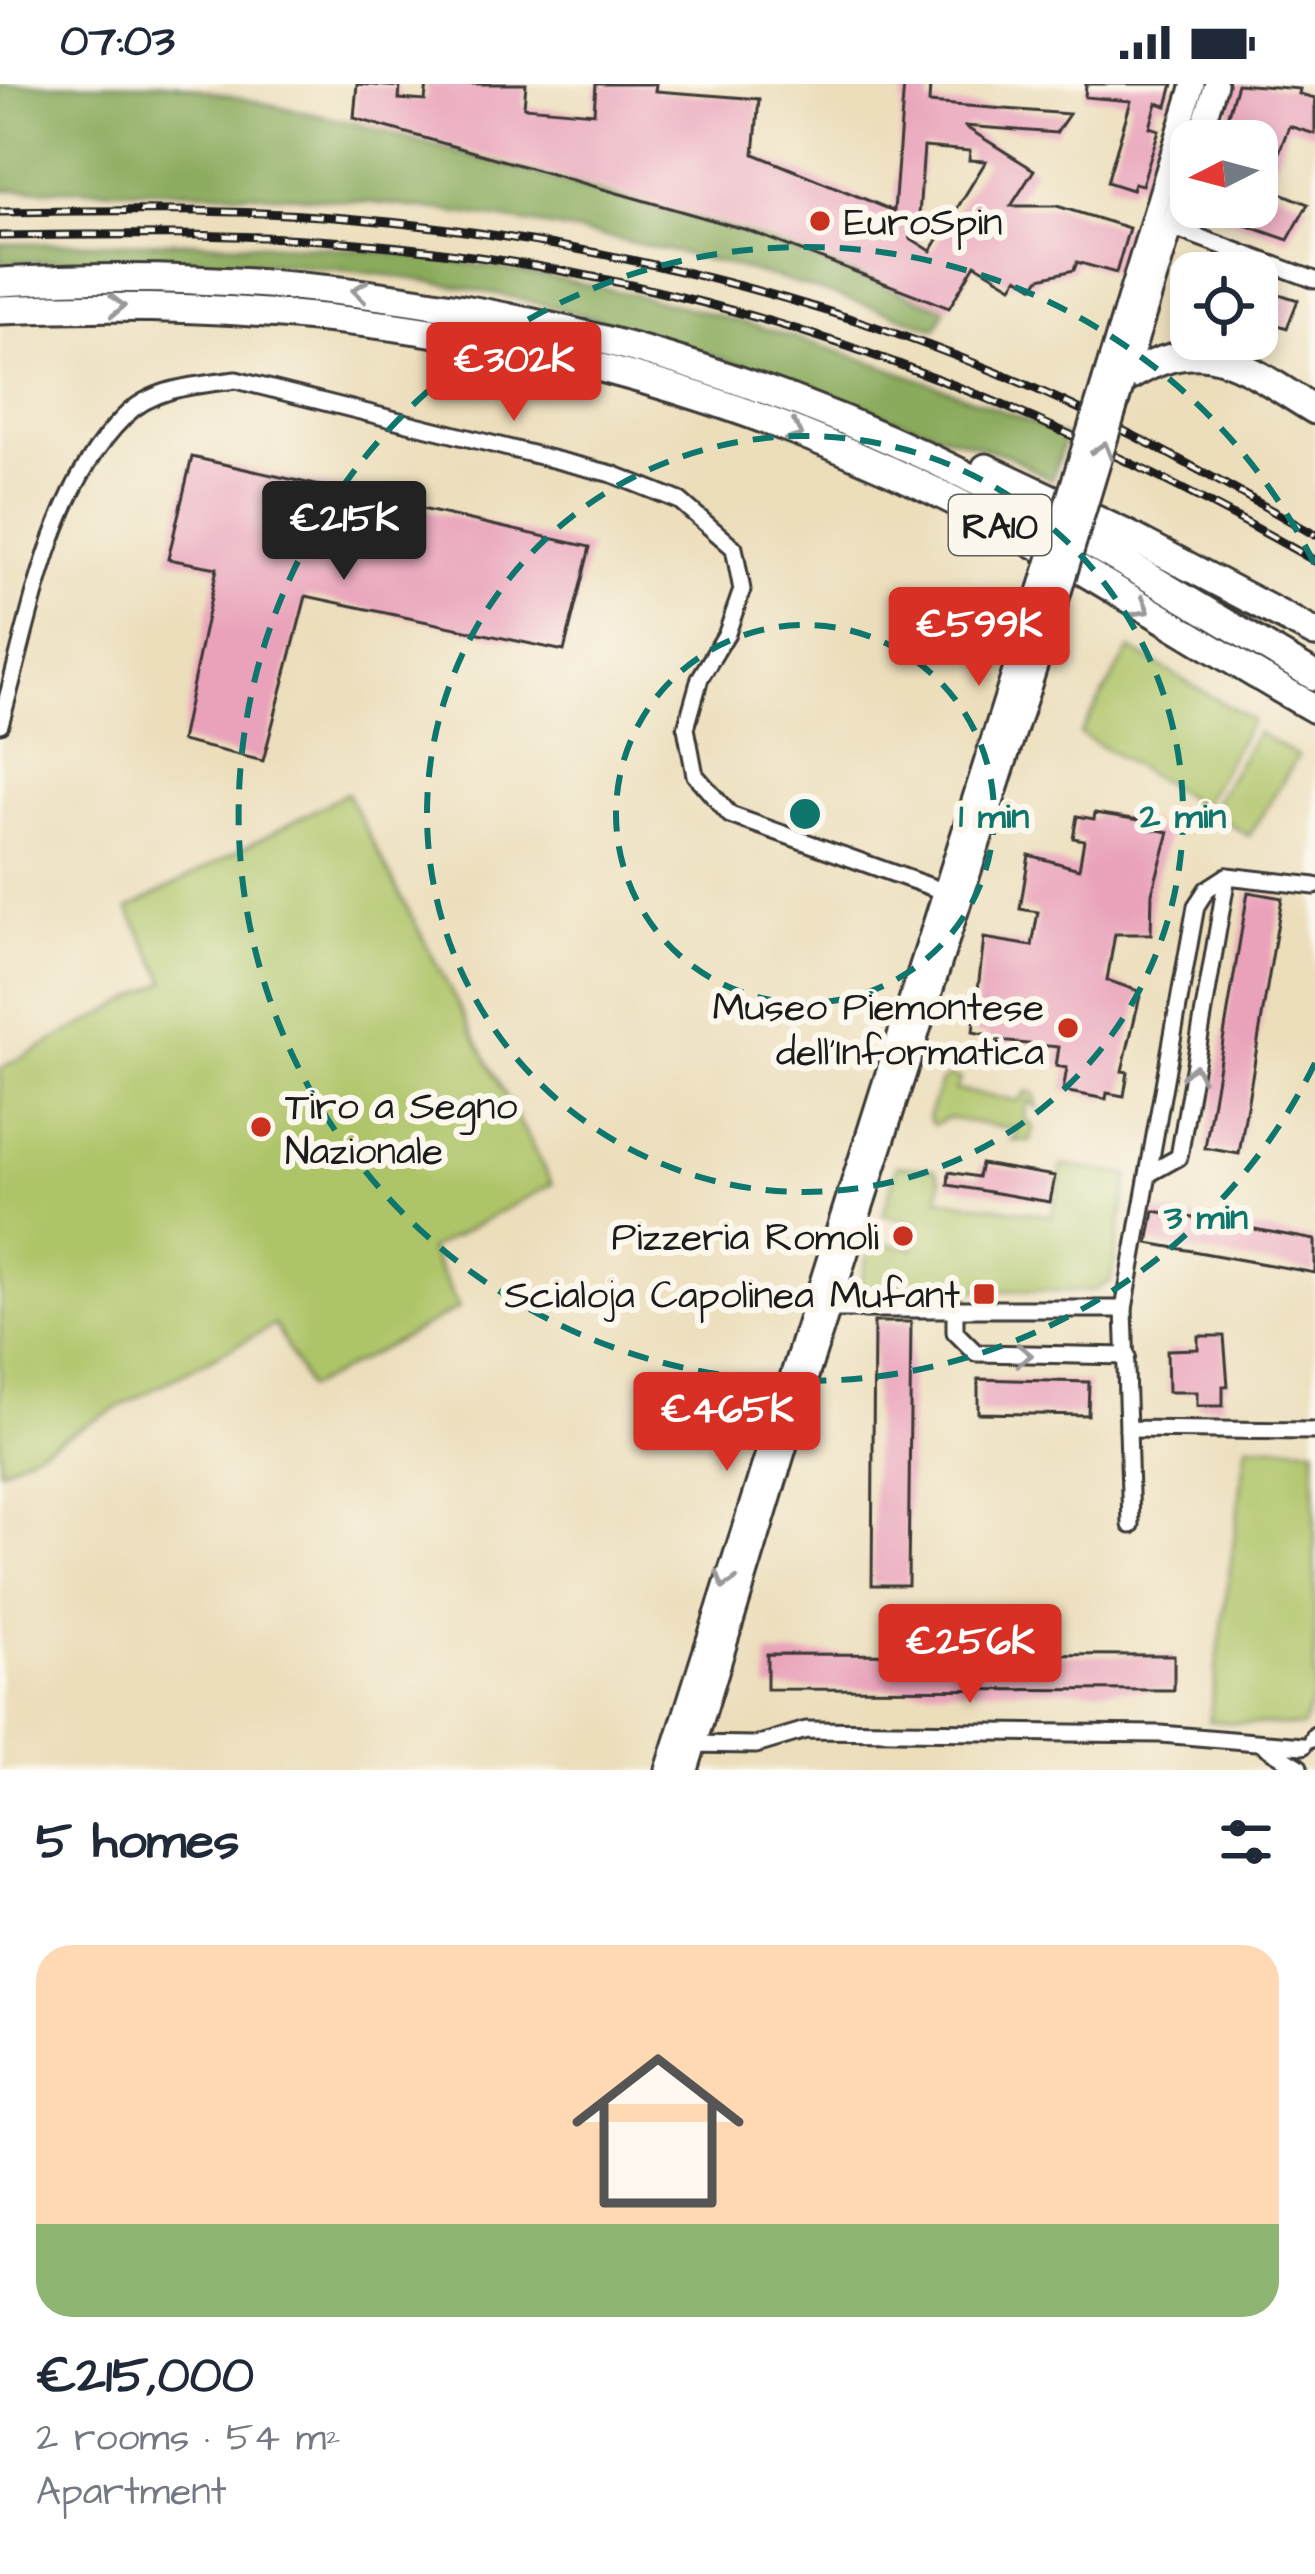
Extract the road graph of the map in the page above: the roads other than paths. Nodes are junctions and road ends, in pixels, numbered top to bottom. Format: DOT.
graph roads {
  1 [pos="1216,84"];
  2 [pos="1189,89"];
  3 [pos="1205,120"];
  4 [pos="1170,207"];
  5 [pos="1162,224"];
  6 [pos="1315,280"];
  7 [pos="0,281"];
  8 [pos="0,310"];
  9 [pos="1117,382"];
  10 [pos="1315,410"];
  11 [pos="868,430"];
  12 [pos="1315,633"];
  13 [pos="1315,676"];
  14 [pos="1308,706"];
  15 [pos="0,724"];
  16 [pos="1227,876"];
  17 [pos="1315,886"];
  18 [pos="954,895"];
  19 [pos="1152,1172"];
  20 [pos="819,1309"];
  21 [pos="955,1309"];
  22 [pos="1124,1309"];
  23 [pos="1126,1356"];
  24 [pos="1128,1430"];
  25 [pos="1315,1431"];
  26 [pos="1131,1526"];
  27 [pos="1312,1740"];
  28 [pos="685,1744"];
  29 [pos="1263,1745"];
  30 [pos="1299,1768"];
  31 [pos="668,1770"];
  32 [pos="688,1770"];
  1 -- 3 [label="main road"];
  2 -- 5 [label="main road"];
  4 -- 5 [label="main road"];
  5 -- 6 [label="street"];
  5 -- 9 [label="main road"];
  11 -- 7 [label="highway, RA10, one-way"];
  8 -- 14 [label="highway, RA10, one-way"];
  9 -- 10 [label="highway"];
  9 -- 18 [label="main road, bridge"];
  11 -- 12 [label="highway, RA10"];
  11 -- 13 [label="highway, RA10"];
  15 -- 18 [label="street"];
  16 -- 17 [label="street"];
  16 -- 19 [label="street"];
  19 -- 16 [label="street, one-way"];
  18 -- 20 [label="main road"];
  19 -- 22 [label="street"];
  20 -- 21 [label="street"];
  20 -- 28 [label="main road"];
  21 -- 22 [label="street"];
  21 -- 23 [label="street, one-way"];
  22 -- 23 [label="street"];
  23 -- 24 [label="street"];
  24 -- 25 [label="street"];
  24 -- 26 [label="street"];
  27 -- 29 [label="street"];
  27 -- 30 [label="street"];
  28 -- 29 [label="street"];
  28 -- 31 [label="main road"];
  28 -- 32 [label="main road"];
  29 -- 30 [label="street"];
}
